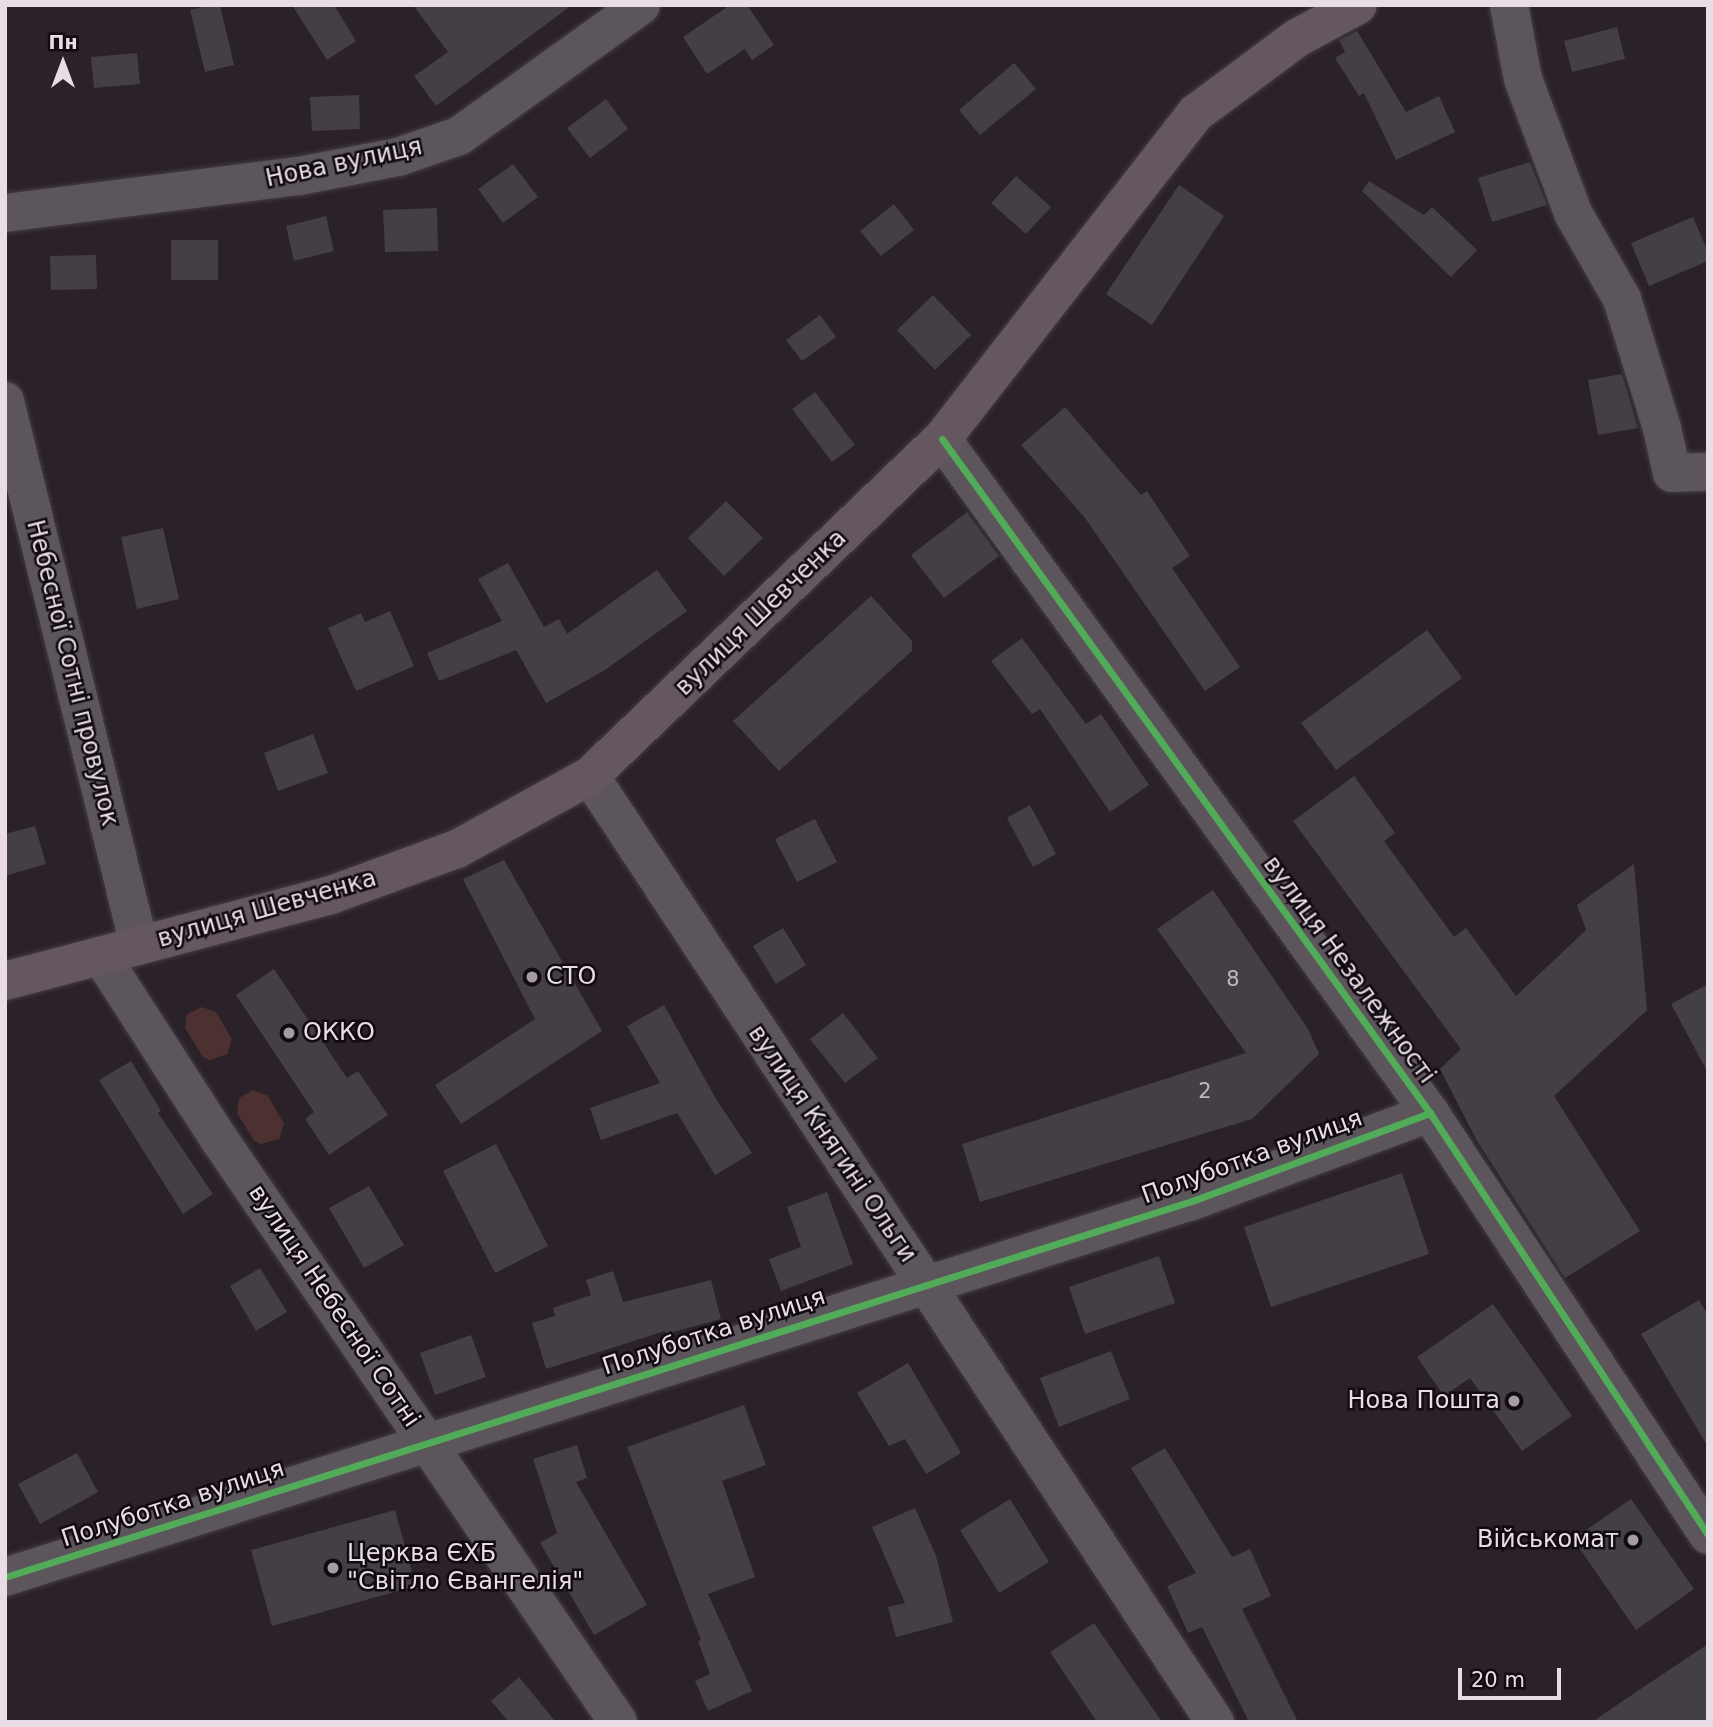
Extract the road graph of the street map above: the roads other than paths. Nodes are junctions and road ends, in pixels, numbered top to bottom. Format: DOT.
graph roads {
  1 [pos="641,5"];
  2 [pos="1358,5"];
  3 [pos="1509,5"];
  4 [pos="5,212"];
  5 [pos="5,401"];
  6 [pos="942,439"];
  7 [pos="1708,472"];
  8 [pos="590,776"];
  9 [pos="139,945"];
  10 [pos="101,956"];
  11 [pos="5,981"];
  12 [pos="1430,1113"];
  13 [pos="926,1285"];
  14 [pos="428,1443"];
  15 [pos="1708,1535"];
  16 [pos="5,1577"];
  17 [pos="618,1722"];
  18 [pos="1215,1722"];
  1 -- 4 [label="street, Нова вулиця"];
  2 -- 6 [label="main road, вулиця Шевченка"];
  3 -- 7 [label="street"];
  5 -- 9 [label="street, Небесної Сотні провулок"];
  6 -- 8 [label="main road, вулиця Шевченка"];
  6 -- 12 [label="street, вулиця Незалежності"];
  8 -- 9 [label="main road, вулиця Шевченка"];
  8 -- 13 [label="street, вулиця Княгині Ольги"];
  9 -- 10 [label="main road, вулиця Шевченка"];
  10 -- 11 [label="main road, вулиця Шевченка"];
  10 -- 14 [label="street, вулиця Небесної Сотні"];
  12 -- 13 [label="street, Полуботка вулиця"];
  12 -- 15 [label="street, вулиця Незалежності"];
  13 -- 14 [label="street, Полуботка вулиця"];
  13 -- 18 [label="street, вулиця Княгині Ольги"];
  14 -- 16 [label="street, Полуботка вулиця"];
  14 -- 17 [label="street, вулиця Небесної Сотні"];
}
